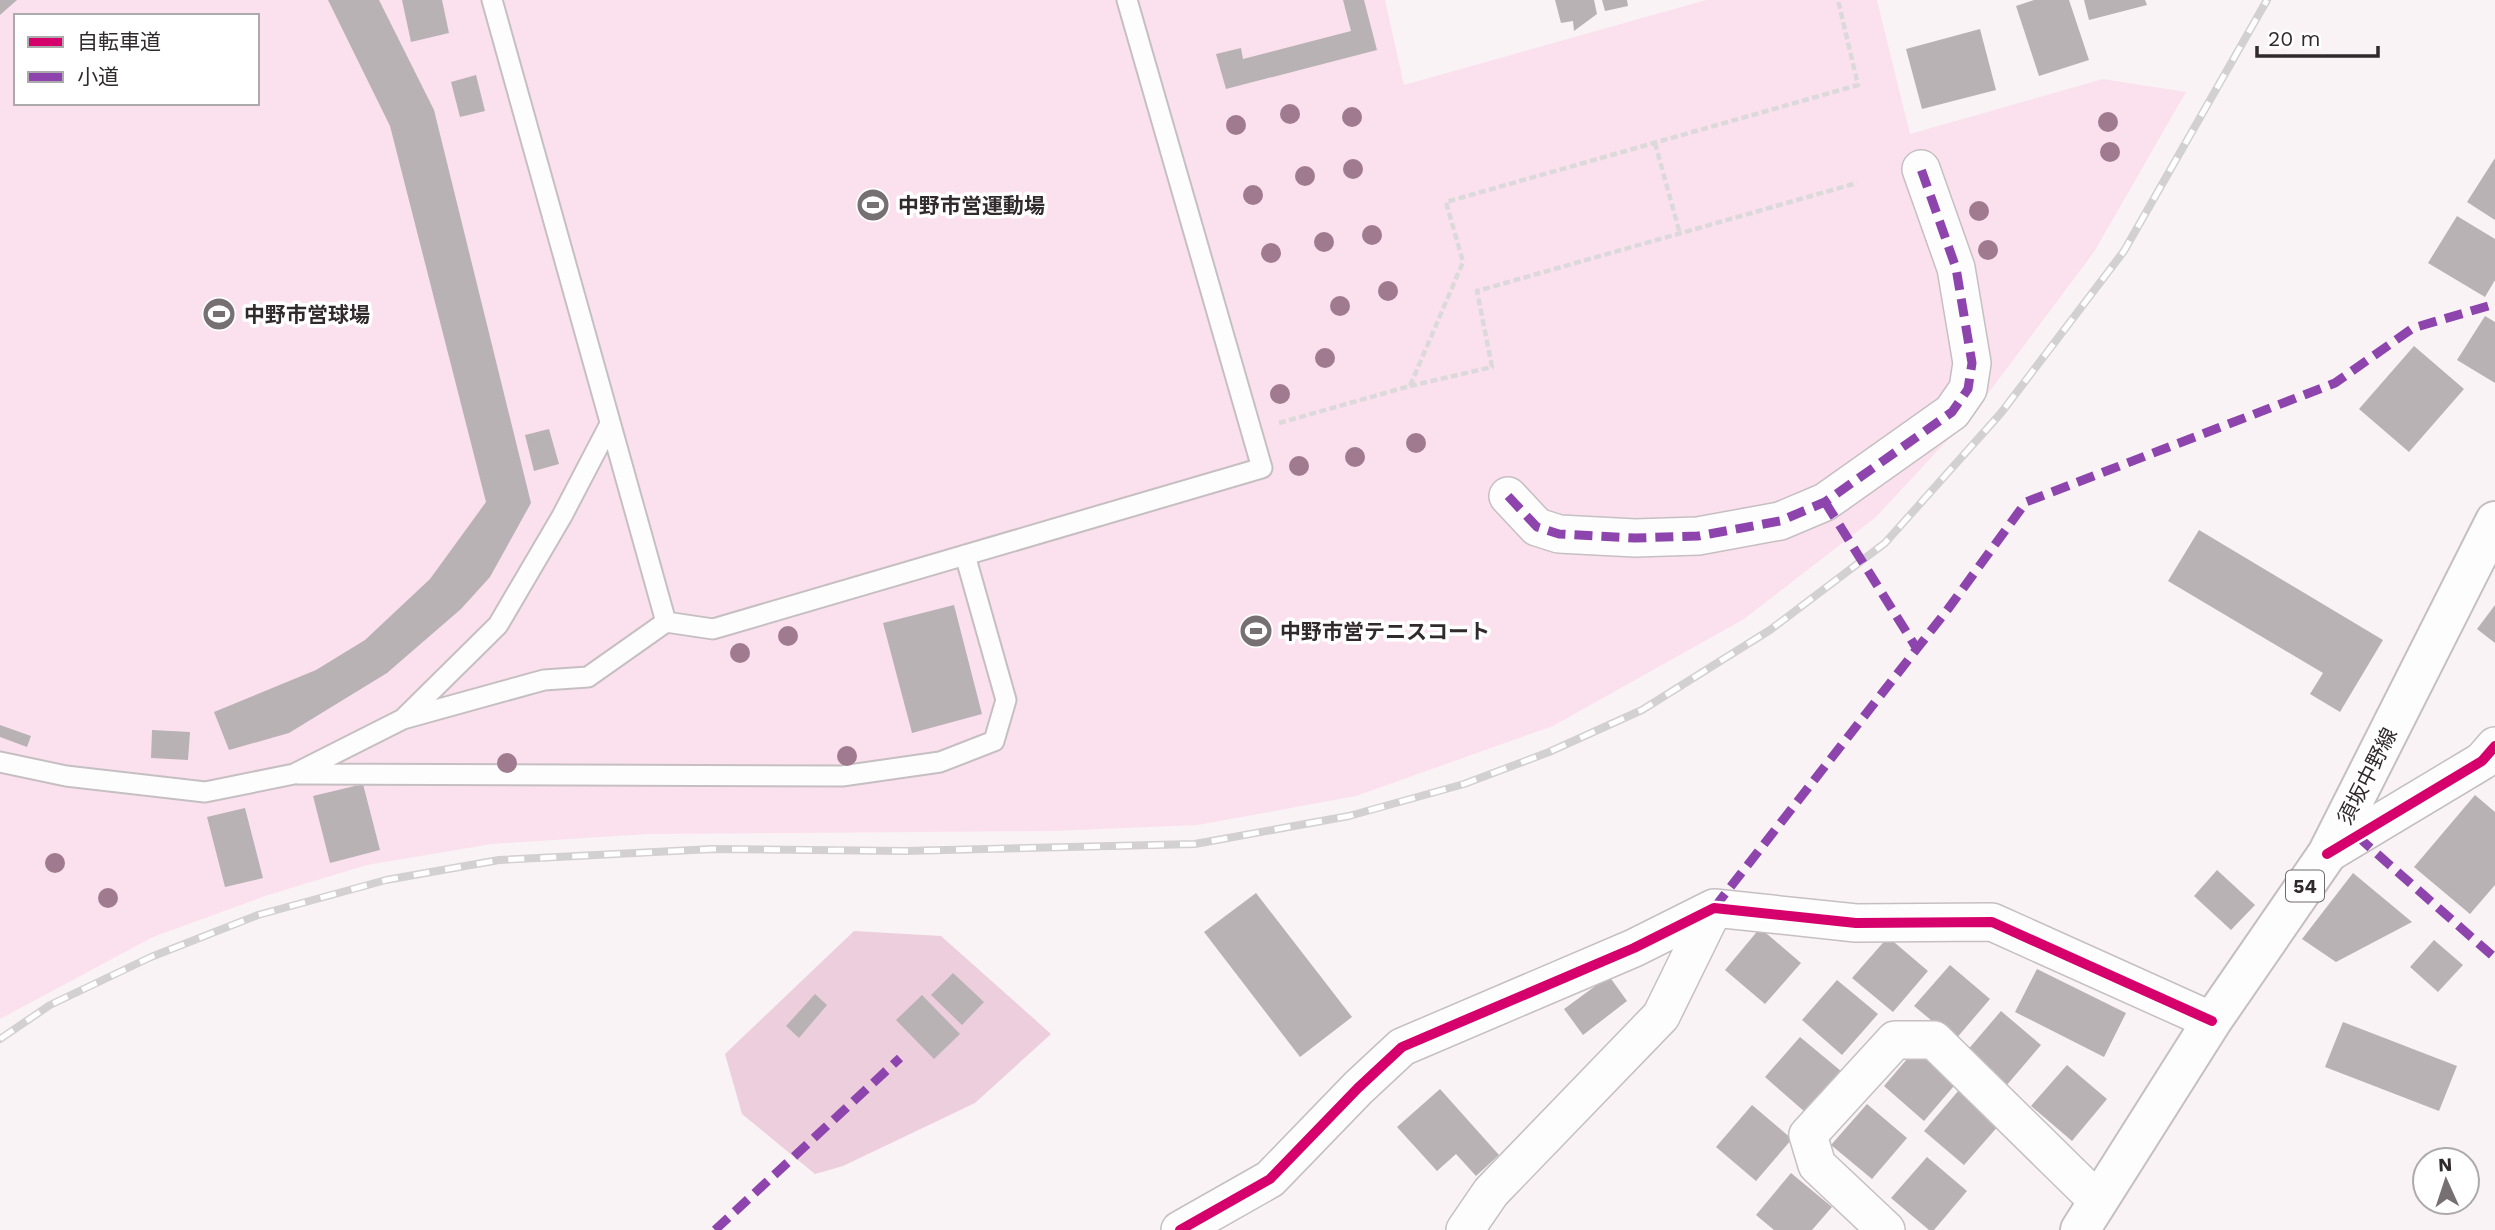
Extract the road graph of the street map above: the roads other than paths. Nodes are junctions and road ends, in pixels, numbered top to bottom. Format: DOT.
graph roads {
  1 [pos="492,0"];
  2 [pos="1127,0"];
  3 [pos="1921,169"];
  4 [pos="610,424"];
  5 [pos="1508,496"];
  6 [pos="2495,521"];
  7 [pos="965,555"];
  8 [pos="666,622"];
  9 [pos="403,719"];
  10 [pos="2495,746"];
  11 [pos="0,762"];
  12 [pos="294,774"];
  13 [pos="2327,854"];
  14 [pos="1714,908"];
  15 [pos="2212,1021"];
  16 [pos="2089,1216"];
  17 [pos="1180,1230"];
  18 [pos="1465,1230"];
  19 [pos="1886,1230"];
  1 -- 4 [label="lane"];
  2 -- 7 [label="lane"];
  3 -- 5 [label="street"];
  4 -- 8 [label="lane"];
  4 -- 9 [label="lane"];
  6 -- 13 [label="main road, 須坂中野線 / 54"];
  7 -- 8 [label="lane"];
  7 -- 12 [label="lane"];
  8 -- 9 [label="lane"];
  9 -- 12 [label="lane"];
  10 -- 13 [label="street"];
  11 -- 12 [label="lane"];
  13 -- 15 [label="main road, 須坂中野線 / 54"];
  14 -- 15 [label="street"];
  14 -- 17 [label="street"];
  14 -- 18 [label="street"];
  15 -- 16 [label="main road, 須坂中野線 / 54"];
  16 -- 19 [label="street"];
}
